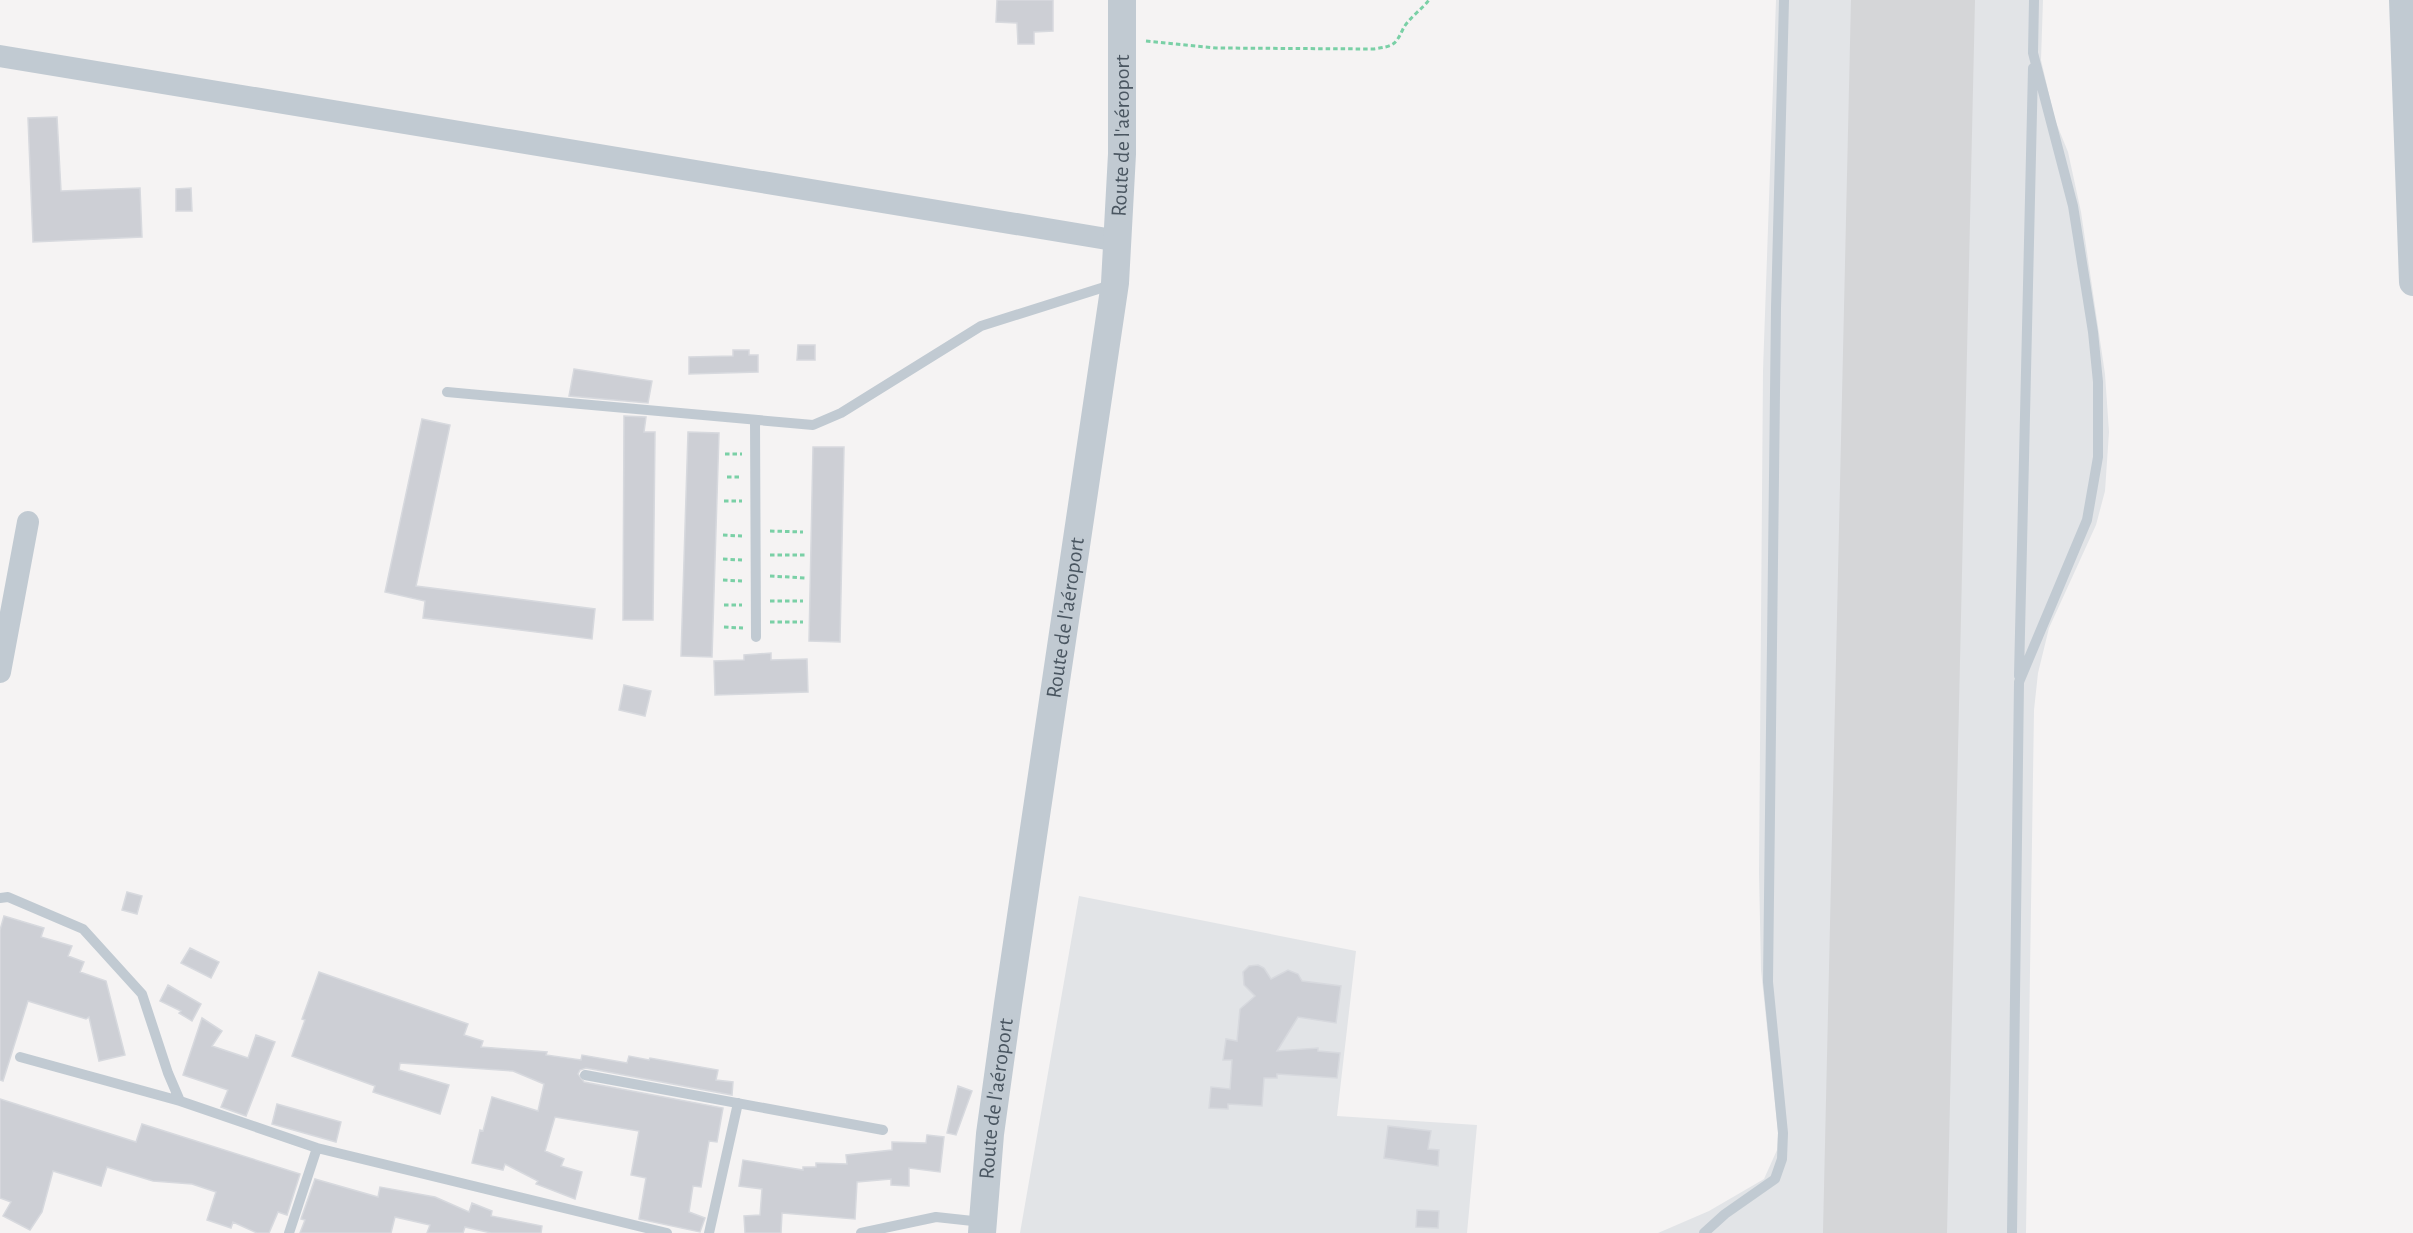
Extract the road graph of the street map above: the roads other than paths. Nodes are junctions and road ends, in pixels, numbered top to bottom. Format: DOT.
graph roads {
  1 [pos="1122,0"];
  2 [pos="1784,0"];
  3 [pos="2034,0"];
  4 [pos="2407,9"];
  5 [pos="2033,53"];
  6 [pos="0,56"];
  7 [pos="1119,241"];
  8 [pos="2413,282"];
  9 [pos="1115,284"];
  10 [pos="447,392"];
  11 [pos="755,420"];
  12 [pos="28,522"];
  13 [pos="756,637"];
  14 [pos="0,672"];
  15 [pos="2019,682"];
  16 [pos="0,898"];
  17 [pos="20,1057"];
  18 [pos="585,1075"];
  19 [pos="180,1101"];
  20 [pos="738,1103"];
  21 [pos="883,1130"];
  22 [pos="317,1148"];
  23 [pos="919,1221"];
  24 [pos="982,1228"];
  25 [pos="289,1233"];
  26 [pos="667,1233"];
  27 [pos="710,1233"];
  28 [pos="861,1233"];
  29 [pos="918,1233"];
  30 [pos="1704,1233"];
  31 [pos="2012,1233"];
  1 -- 7 [label="street, Route de l'aéroport"];
  2 -- 30 [label="lane"];
  3 -- 5 [label="lane"];
  4 -- 8 [label="street"];
  5 -- 15 [label="lane"];
  5 -- 15 [label="lane"];
  6 -- 7 [label="street"];
  7 -- 9 [label="street, Route de l'aéroport"];
  9 -- 11 [label="lane"];
  9 -- 24 [label="street, Route de l'aéroport"];
  10 -- 11 [label="lane"];
  11 -- 13 [label="lane"];
  12 -- 14 [label="street"];
  15 -- 31 [label="lane"];
  16 -- 19 [label="lane"];
  17 -- 19 [label="lane"];
  18 -- 20 [label="lane"];
  19 -- 22 [label="lane"];
  20 -- 21 [label="lane"];
  20 -- 27 [label="lane"];
  22 -- 25 [label="lane"];
  22 -- 26 [label="lane"];
  23 -- 24 [label="lane"];
  23 -- 28 [label="lane"];
  23 -- 29 [label="lane"];
}
